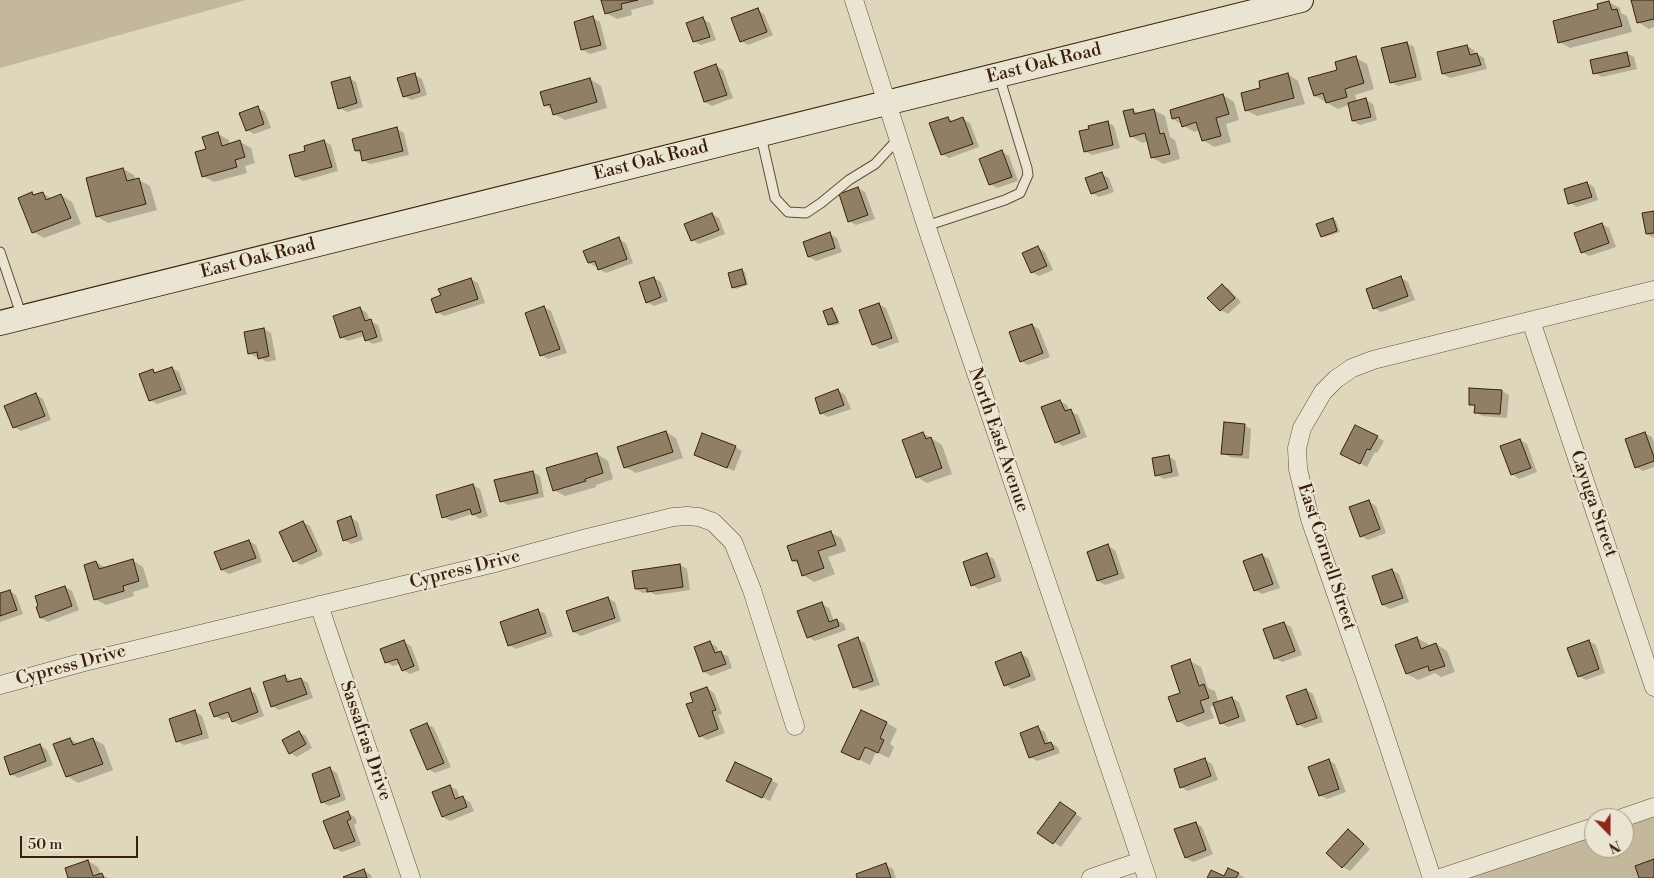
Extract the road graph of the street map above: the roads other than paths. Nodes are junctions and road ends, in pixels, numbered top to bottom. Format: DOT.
graph roads {
  1 [pos="854,0"];
  2 [pos="1301,0"];
  3 [pos="998,76"];
  4 [pos="887,103"];
  5 [pos="761,134"];
  6 [pos="898,139"];
  7 [pos="926,226"];
  8 [pos="0,252"];
  9 [pos="1654,290"];
  10 [pos="11,320"];
  11 [pos="1531,321"];
  12 [pos="319,605"];
  13 [pos="0,685"];
  14 [pos="1654,687"];
  15 [pos="795,726"];
  16 [pos="1654,807"];
  17 [pos="1634,814"];
  18 [pos="1584,830"];
  19 [pos="1144,870"];
  20 [pos="411,878"];
  21 [pos="1091,878"];
  22 [pos="1432,878"];
  23 [pos="1440,878"];
  1 -- 4 [label="street, North East Avenue"];
  2 -- 3 [label="street, East Oak Road"];
  3 -- 4 [label="street, East Oak Road"];
  3 -- 7 [label="lane"];
  4 -- 5 [label="street, East Oak Road"];
  4 -- 6 [label="street, North East Avenue"];
  5 -- 6 [label="lane"];
  5 -- 10 [label="street, East Oak Road"];
  6 -- 7 [label="street, North East Avenue"];
  7 -- 19 [label="street, North East Avenue"];
  8 -- 10 [label="lane"];
  9 -- 11 [label="street, East Cornell Street"];
  11 -- 14 [label="street, Cayuga Street"];
  11 -- 22 [label="street, East Cornell Street"];
  12 -- 13 [label="street, Cypress Drive"];
  12 -- 15 [label="street, Cypress Drive"];
  12 -- 20 [label="street, Sassafras Drive"];
  16 -- 17 [label="street"];
  18 -- 23 [label="street"];
  19 -- 21 [label="street"];
}
